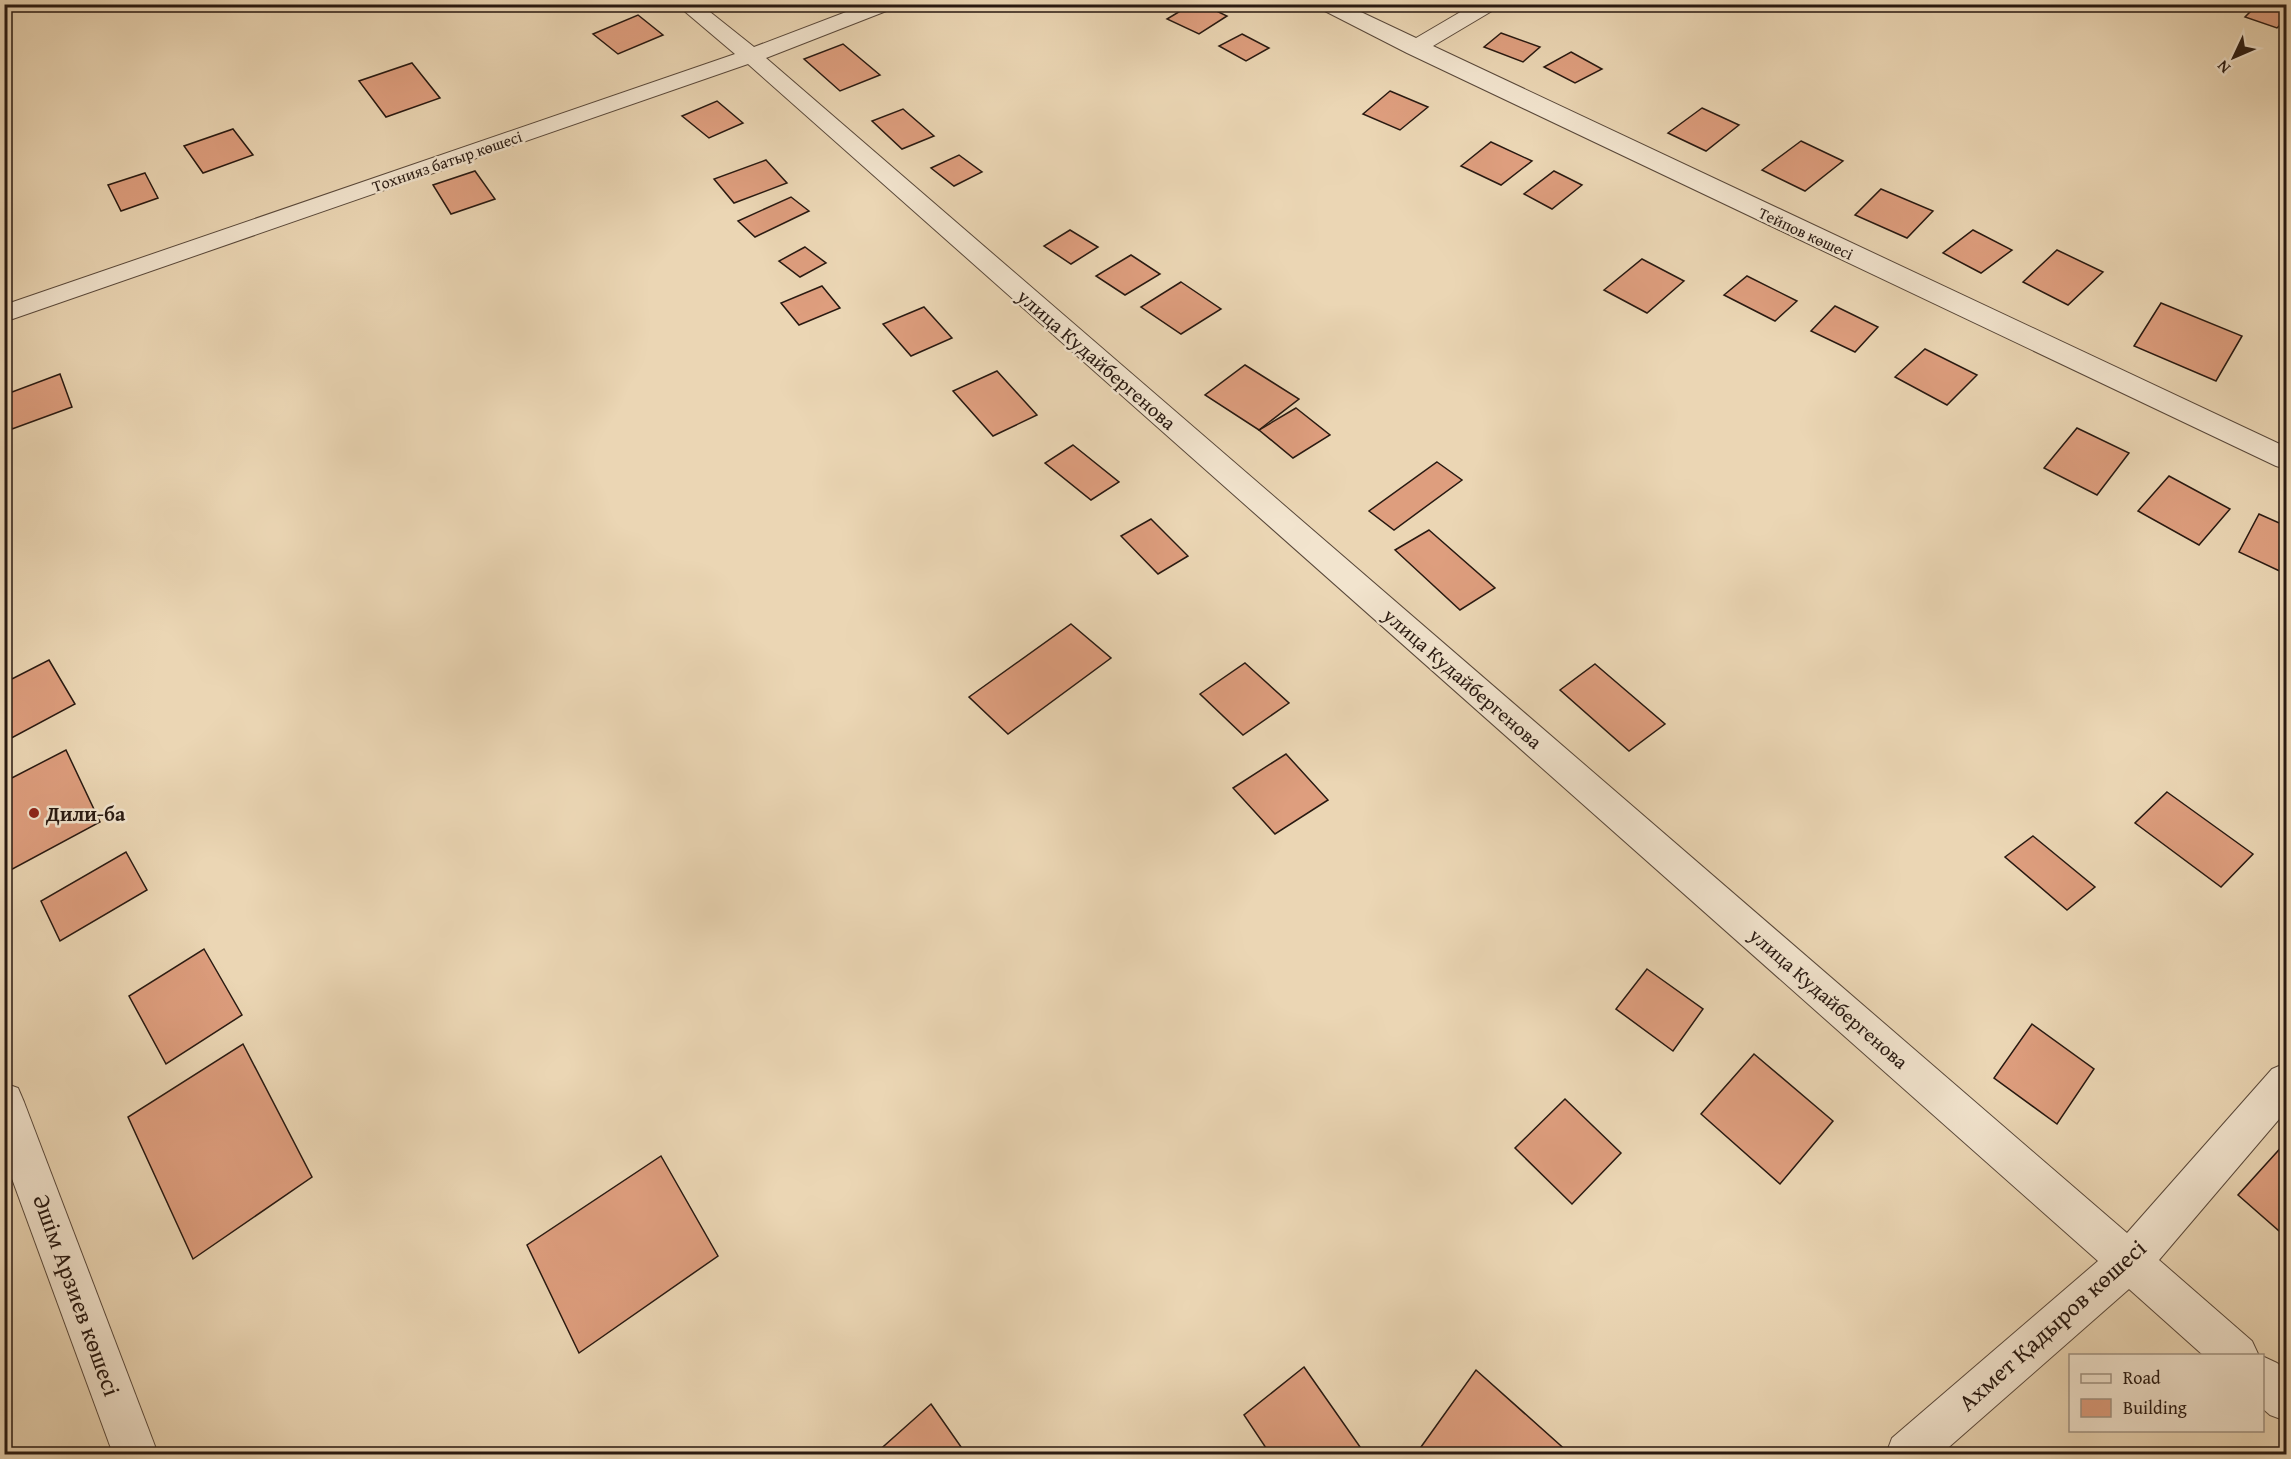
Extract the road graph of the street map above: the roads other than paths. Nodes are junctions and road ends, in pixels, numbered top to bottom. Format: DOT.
graph roads {
  1 [pos="686,4"];
  2 [pos="887,4"];
  3 [pos="1326,4"];
  4 [pos="1490,4"];
  5 [pos="1414,48"];
  6 [pos="751,56"];
  7 [pos="4,314"];
  8 [pos="2286,459"];
  9 [pos="2286,1082"];
  10 [pos="4,1102"];
  11 [pos="2130,1261"];
  12 [pos="2235,1354"];
  13 [pos="2264,1380"];
  14 [pos="2286,1399"];
  15 [pos="136,1455"];
  16 [pos="1908,1455"];
  1 -- 6 [label="street, улица Кудайбергенова"];
  2 -- 6 [label="street, Тохнияз батыр көшесі"];
  3 -- 5 [label="street, Тейпов көшесі"];
  4 -- 5 [label="street"];
  5 -- 8 [label="street, Тейпов көшесі"];
  6 -- 7 [label="street, Тохнияз батыр көшесі"];
  6 -- 11 [label="street, улица Кудайбергенова"];
  9 -- 11 [label="street, Ахмет Қадыров көшесі"];
  10 -- 15 [label="street, Әшім Арзиев көшесі"];
  11 -- 12 [label="street, улица Кудайбергенова"];
  11 -- 16 [label="street, Ахмет Қадыров көшесі"];
  13 -- 14 [label="street"];
}
